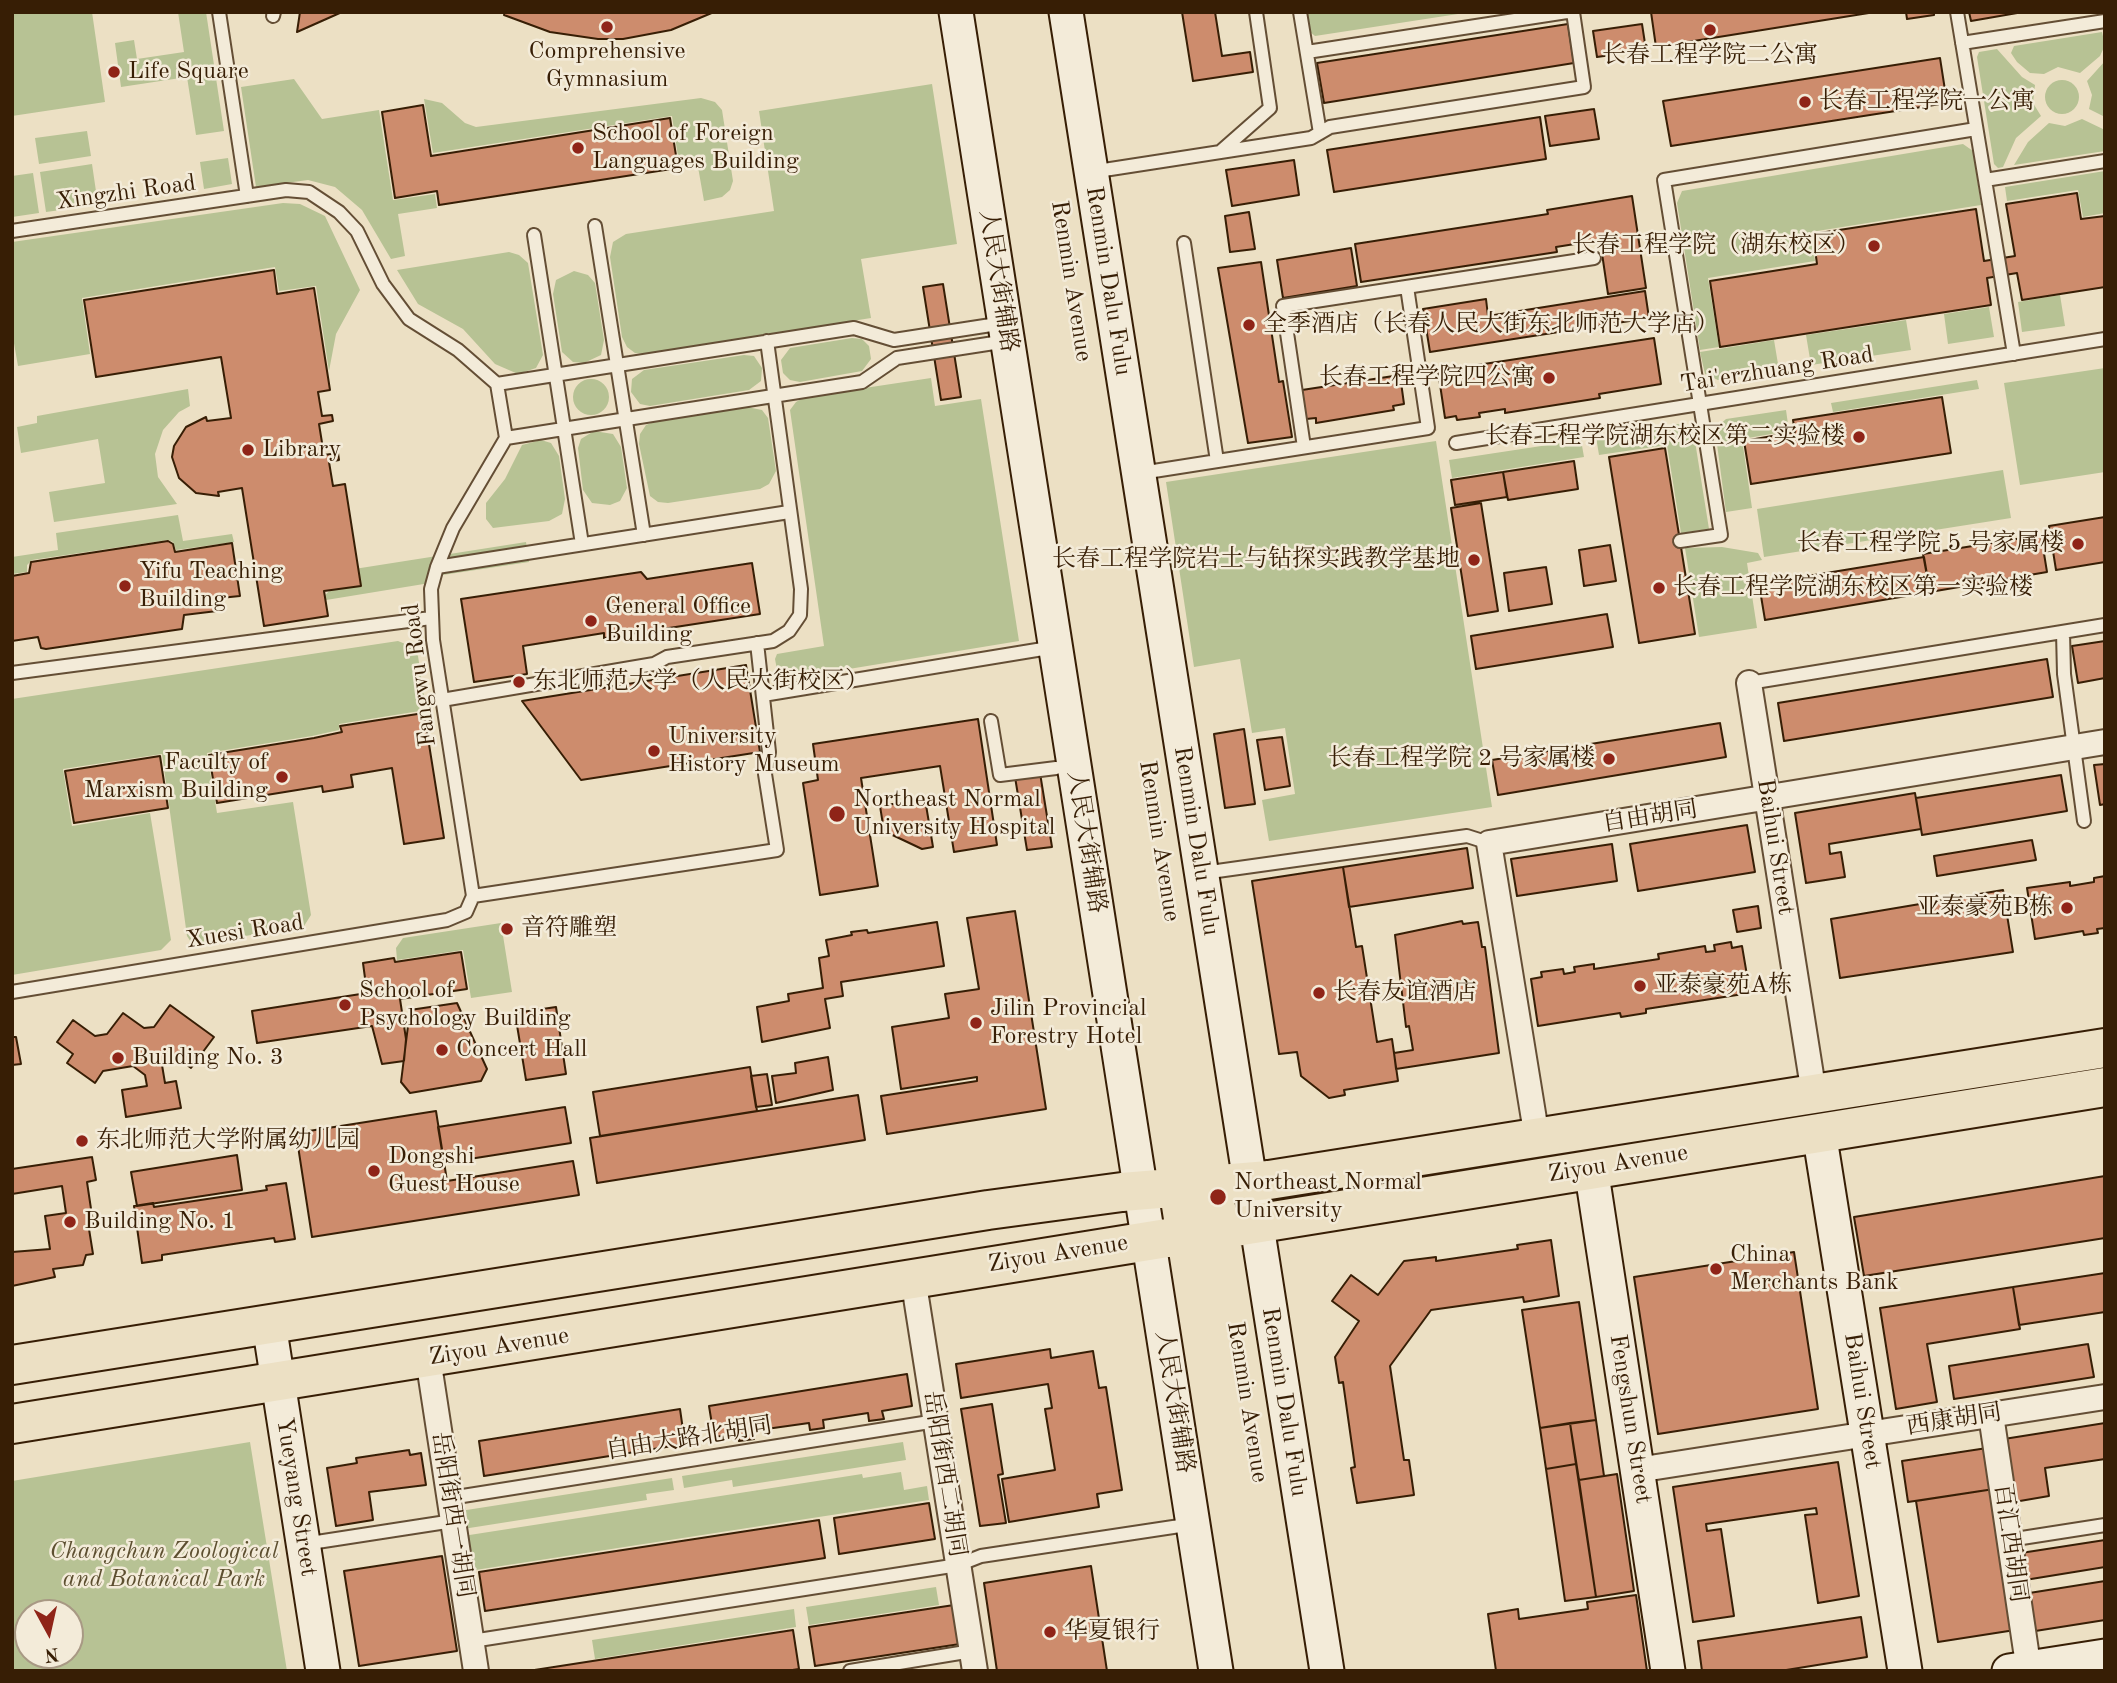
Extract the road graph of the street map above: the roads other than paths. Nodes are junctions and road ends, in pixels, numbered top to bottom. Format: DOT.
graph roads {
  1 [pos="219,12"];
  2 [pos="956,12"];
  3 [pos="994,12"];
  4 [pos="1028,12"];
  5 [pos="1066,12"];
  6 [pos="1256,12"];
  7 [pos="1300,12"];
  8 [pos="1567,12"];
  9 [pos="1573,12"];
  10 [pos="1957,12"];
  11 [pos="1552,13"];
  12 [pos="2105,21"];
  13 [pos="1962,43"];
  14 [pos="1307,52"];
  15 [pos="1976,129"];
  16 [pos="1320,133"];
  17 [pos="1220,152"];
  18 [pos="2105,161"];
  19 [pos="1091,172"];
  20 [pos="1985,180"];
  21 [pos="247,196"];
  22 [pos="595,226"];
  23 [pos="12,231"];
  24 [pos="534,235"];
  25 [pos="1184,243"];
  26 [pos="1594,258"];
  27 [pos="1407,287"];
  28 [pos="1006,332"];
  29 [pos="2105,339"];
  30 [pos="767,341"];
  31 [pos="2014,354"];
  32 [pos="617,365"];
  33 [pos="555,374"];
  34 [pos="497,384"];
  35 [pos="776,395"];
  36 [pos="1700,403"];
  37 [pos="626,419"];
  38 [pos="564,429"];
  39 [pos="506,438"];
  40 [pos="1456,443"];
  41 [pos="1304,447"];
  42 [pos="1217,461"];
  43 [pos="1139,473"];
  44 [pos="789,512"];
  45 [pos="644,535"];
  46 [pos="1680,541"];
  47 [pos="582,544"];
  48 [pos="437,567"];
  49 [pos="430,618"];
  50 [pos="2105,625"];
  51 [pos="2063,632"];
  52 [pos="757,643"];
  53 [pos="1055,647"];
  54 [pos="12,673"];
  55 [pos="1749,683"];
  56 [pos="763,695"];
  57 [pos="442,701"];
  58 [pos="991,721"];
  59 [pos="2105,742"];
  60 [pos="2076,747"];
  61 [pos="1056,768"];
  62 [pos="1767,798"];
  63 [pos="2084,821"];
  64 [pos="1489,844"];
  65 [pos="1201,873"];
  66 [pos="473,896"];
  67 [pos="12,992"];
  68 [pos="2105,1048"];
  69 [pos="2105,1087"];
  70 [pos="1814,1094"];
  71 [pos="1819,1132"];
  72 [pos="1537,1138"];
  73 [pos="1591,1168"];
  74 [pos="1214,1184"];
  75 [pos="1141,1190"];
  76 [pos="1221,1227"];
  77 [pos="1148,1239"];
  78 [pos="914,1278"];
  79 [pos="269,1324"];
  80 [pos="428,1358"];
  81 [pos="12,1365"];
  82 [pos="278,1383"];
  83 [pos="2105,1397"];
  84 [pos="1991,1415"];
  85 [pos="936,1421"];
  86 [pos="12,1424"];
  87 [pos="1867,1434"];
  88 [pos="1637,1470"];
  89 [pos="452,1510"];
  90 [pos="1193,1524"];
  91 [pos="2105,1524"];
  92 [pos="2009,1540"];
  93 [pos="303,1544"];
  94 [pos="958,1565"];
  95 [pos="472,1641"];
  96 [pos="2105,1656"];
  97 [pos="973,1661"];
  98 [pos="2022,1670"];
  99 [pos="323,1671"];
  100 [pos="476,1671"];
  101 [pos="850,1671"];
  102 [pos="1216,1671"];
  103 [pos="1254,1671"];
  104 [pos="1289,1671"];
  105 [pos="1326,1671"];
  106 [pos="1668,1671"];
  107 [pos="1905,1671"];
  1 -- 21 [label="lane"];
  2 -- 28 [label="main road, 人民大街辅路"];
  3 -- 74 [label="main road, Renmin Avenue"];
  4 -- 74 [label="main road, Renmin Avenue"];
  5 -- 19 [label="main road, Renmin Dalu Fulu"];
  6 -- 17 [label="lane"];
  7 -- 14 [label="lane"];
  8 -- 11 [label="lane"];
  9 -- 16 [label="lane"];
  10 -- 13 [label="lane"];
  11 -- 14 [label="lane"];
  12 -- 13 [label="lane"];
  13 -- 15 [label="lane"];
  14 -- 16 [label="lane"];
  15 -- 20 [label="lane"];
  15 -- 36 [label="lane"];
  16 -- 17 [label="lane"];
  17 -- 19 [label="lane"];
  18 -- 20 [label="lane"];
  19 -- 43 [label="main road, Renmin Dalu Fulu"];
  20 -- 31 [label="lane"];
  21 -- 23 [label="lane, Xingzhi Road"];
  21 -- 34 [label="lane"];
  22 -- 32 [label="lane"];
  24 -- 33 [label="lane"];
  25 -- 42 [label="lane"];
  26 -- 27 [label="lane"];
  27 -- 41 [label="lane"];
  27 -- 41 [label="lane"];
  28 -- 30 [label="lane"];
  28 -- 35 [label="lane"];
  28 -- 53 [label="main road, 人民大街辅路"];
  29 -- 31 [label="lane, Tai'erzhuang Road"];
  30 -- 32 [label="lane"];
  30 -- 35 [label="lane"];
  31 -- 36 [label="lane, Tai'erzhuang Road"];
  32 -- 33 [label="lane"];
  32 -- 37 [label="lane"];
  33 -- 34 [label="lane"];
  33 -- 38 [label="lane"];
  34 -- 39 [label="lane"];
  35 -- 37 [label="lane"];
  35 -- 44 [label="lane"];
  36 -- 40 [label="lane, Tai'erzhuang Road"];
  36 -- 46 [label="lane"];
  37 -- 38 [label="lane"];
  37 -- 45 [label="lane"];
  38 -- 39 [label="lane"];
  38 -- 47 [label="lane"];
  39 -- 48 [label="lane, Fangwu Road"];
  41 -- 42 [label="lane"];
  42 -- 43 [label="lane"];
  43 -- 65 [label="main road, Renmin Dalu Fulu"];
  44 -- 45 [label="lane"];
  44 -- 52 [label="lane"];
  45 -- 47 [label="lane"];
  47 -- 48 [label="lane"];
  48 -- 49 [label="lane, Fangwu Road"];
  49 -- 54 [label="lane"];
  49 -- 57 [label="lane, Fangwu Road"];
  50 -- 51 [label="lane"];
  51 -- 55 [label="lane"];
  51 -- 60 [label="lane"];
  52 -- 56 [label="lane"];
  52 -- 57 [label="lane"];
  53 -- 56 [label="lane"];
  53 -- 75 [label="main road, 人民大街辅路"];
  55 -- 62 [label="street, Baihui Street"];
  56 -- 66 [label="lane"];
  57 -- 66 [label="lane, Fangwu Road"];
  58 -- 61 [label="lane"];
  59 -- 60 [label="street, 自由胡同"];
  60 -- 62 [label="street, 自由胡同"];
  60 -- 63 [label="lane"];
  62 -- 64 [label="street, 自由胡同"];
  62 -- 70 [label="street, Baihui Street"];
  64 -- 65 [label="lane"];
  64 -- 72 [label="street"];
  65 -- 74 [label="main road, Renmin Dalu Fulu"];
  66 -- 67 [label="lane, Xuesi Road"];
  68 -- 70 [label="main road, Ziyou Avenue"];
  69 -- 71 [label="main road, Ziyou Avenue"];
  70 -- 72 [label="main road, Ziyou Avenue"];
  71 -- 73 [label="main road, Ziyou Avenue"];
  71 -- 87 [label="main road, Baihui Street"];
  72 -- 74 [label="main road, Ziyou Avenue"];
  73 -- 76 [label="main road, Ziyou Avenue"];
  73 -- 88 [label="main road, Fengshun Street"];
  74 -- 75 [label="main road, Ziyou Avenue"];
  74 -- 76 [label="main road, Renmin Avenue"];
  75 -- 77 [label="main road, 人民大街辅路"];
  75 -- 79 [label="main road, Ziyou Avenue"];
  76 -- 77 [label="main road, Ziyou Avenue"];
  76 -- 103 [label="main road, Renmin Avenue"];
  76 -- 104 [label="main road, Renmin Avenue"];
  76 -- 105 [label="main road, Renmin Dalu Fulu"];
  77 -- 78 [label="main road, Ziyou Avenue"];
  77 -- 90 [label="main road, 人民大街辅路"];
  78 -- 80 [label="main road, Ziyou Avenue"];
  78 -- 85 [label="street, 岳阳街西二胡同"];
  79 -- 81 [label="main road, Ziyou Avenue"];
  79 -- 82 [label="main road, Yueyang Street"];
  80 -- 82 [label="main road, Ziyou Avenue"];
  80 -- 89 [label="street, 岳阳街西一胡同"];
  82 -- 86 [label="main road, Ziyou Avenue"];
  82 -- 93 [label="main road, Yueyang Street"];
  83 -- 84 [label="street, 西康胡同"];
  84 -- 87 [label="street, 西康胡同"];
  84 -- 92 [label="street, 百汇西胡同"];
  85 -- 89 [label="lane, 自由大路北胡同"];
  85 -- 94 [label="street, 岳阳街西二胡同"];
  87 -- 88 [label="street, 西康胡同"];
  87 -- 107 [label="main road, Baihui Street"];
  88 -- 106 [label="main road, Fengshun Street"];
  89 -- 93 [label="lane, 自由大路北胡同"];
  89 -- 95 [label="street, 岳阳街西一胡同"];
  90 -- 94 [label="lane"];
  90 -- 102 [label="main road, 人民大街辅路"];
  91 -- 92 [label="lane"];
  92 -- 98 [label="street, 百汇西胡同"];
  93 -- 99 [label="main road, Yueyang Street"];
  94 -- 95 [label="lane"];
  94 -- 97 [label="street, 岳阳街西二胡同"];
  95 -- 100 [label="street, 岳阳街西一胡同"];
  96 -- 98 [label="main road"];
  97 -- 101 [label="lane"];
}
